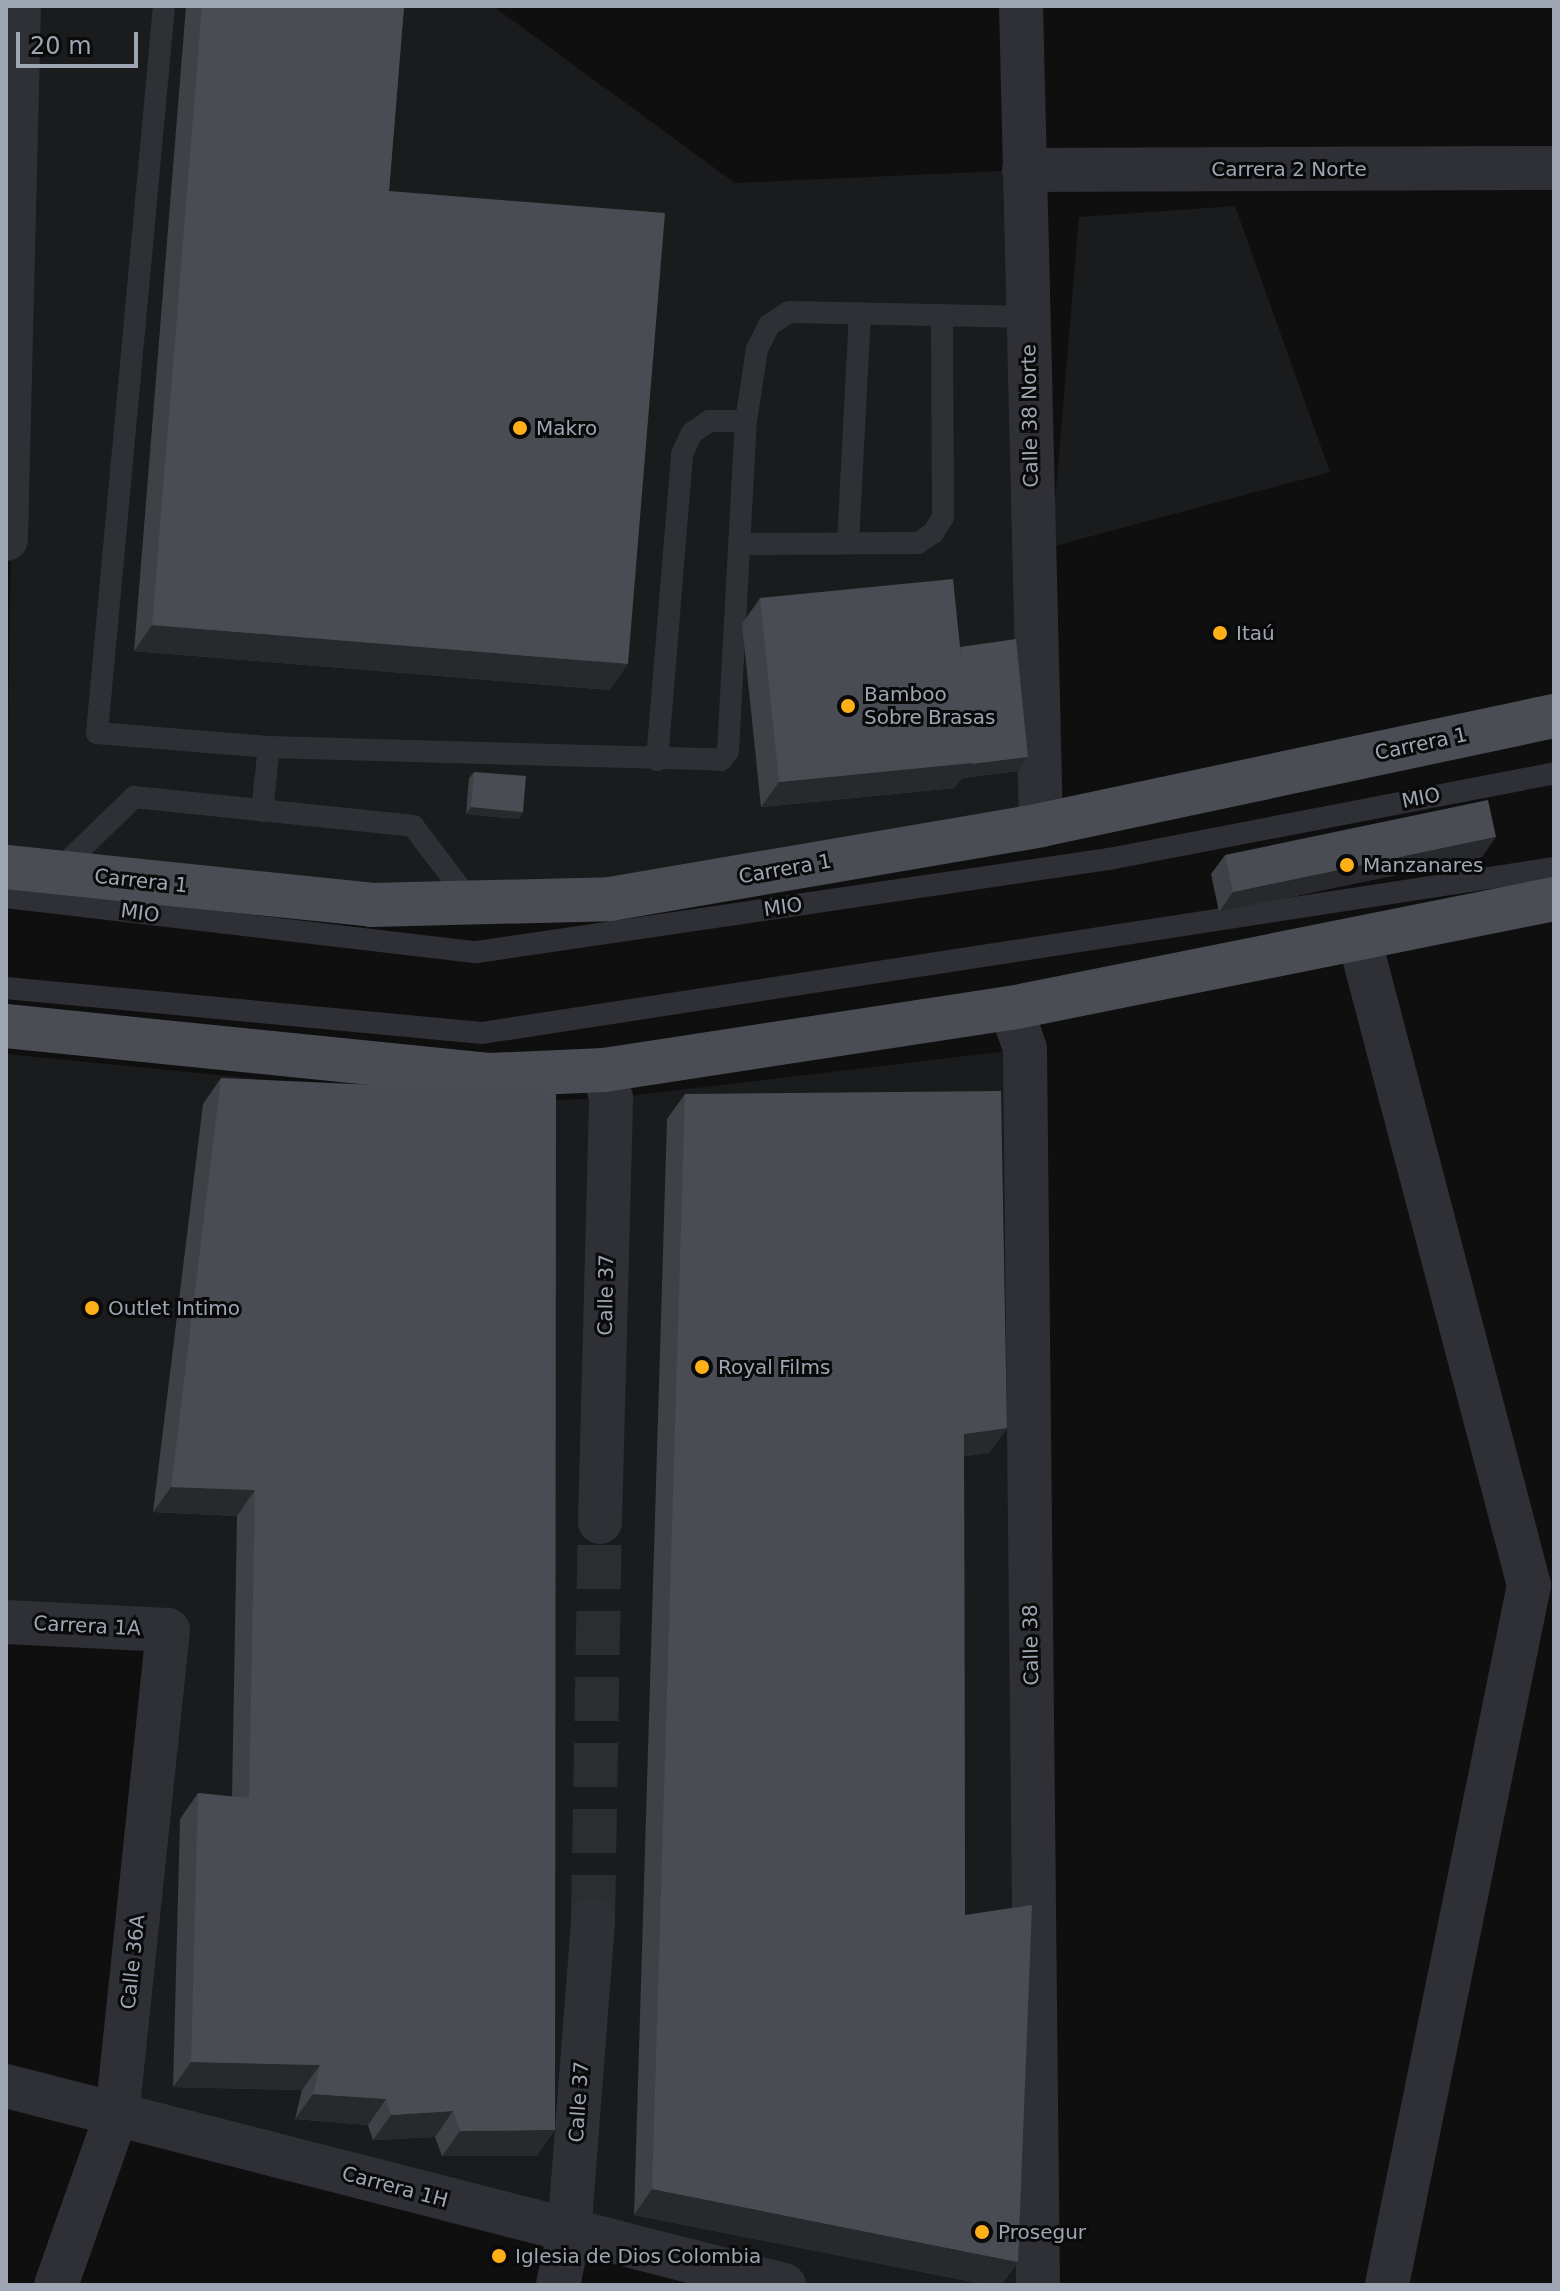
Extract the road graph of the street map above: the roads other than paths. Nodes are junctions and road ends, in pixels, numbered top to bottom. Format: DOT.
graph roads {
  1 [pos="19,6"];
  2 [pos="164,6"];
  3 [pos="1021,6"];
  4 [pos="1554,168"];
  5 [pos="1024,170"];
  6 [pos="860,313"];
  7 [pos="942,317"];
  8 [pos="1028,317"];
  9 [pos="746,421"];
  10 [pos="6,539"];
  11 [pos="848,542"];
  12 [pos="742,544"];
  13 [pos="1554,716"];
  14 [pos="269,747"];
  15 [pos="657,760"];
  16 [pos="1554,773"];
  17 [pos="262,811"];
  18 [pos="1041,825"];
  19 [pos="6,867"];
  20 [pos="1554,868"];
  21 [pos="57,872"];
  22 [pos="6,897"];
  23 [pos="1554,899"];
  24 [pos="475,907"];
  25 [pos="1359,938"];
  26 [pos="6,988"];
  27 [pos="1011,1008"];
  28 [pos="6,1026"];
  29 [pos="604,1070"];
  30 [pos="600,1522"];
  31 [pos="6,1622"];
  32 [pos="168,1630"];
  33 [pos="593,1919"];
  34 [pos="6,2086"];
  35 [pos="117,2113"];
  36 [pos="569,2234"];
  37 [pos="56,2285"];
  38 [pos="558,2285"];
  39 [pos="784,2285"];
  40 [pos="1038,2285"];
  41 [pos="1387,2285"];
  1 -- 10 [label="street"];
  2 -- 14 [label="lane"];
  3 -- 5 [label="street, Calle 38 Norte"];
  4 -- 5 [label="street, Carrera 2 Norte"];
  5 -- 8 [label="street, Calle 38 Norte"];
  6 -- 7 [label="lane"];
  6 -- 9 [label="lane"];
  6 -- 11 [label="lane"];
  7 -- 8 [label="lane"];
  7 -- 11 [label="lane"];
  8 -- 18 [label="street, Calle 38 Norte"];
  9 -- 12 [label="lane"];
  9 -- 15 [label="lane"];
  11 -- 12 [label="lane"];
  12 -- 15 [label="lane"];
  13 -- 18 [label="main road, Carrera 1"];
  14 -- 15 [label="lane"];
  14 -- 17 [label="lane"];
  16 -- 22 [label="lane, MIO"];
  17 -- 21 [label="lane"];
  17 -- 24 [label="lane"];
  18 -- 24 [label="main road, Carrera 1"];
  19 -- 21 [label="main road, Carrera 1"];
  20 -- 26 [label="lane"];
  21 -- 24 [label="main road, Carrera 1"];
  23 -- 25 [label="main road"];
  25 -- 27 [label="main road"];
  25 -- 41 [label="street"];
  27 -- 29 [label="main road"];
  27 -- 40 [label="street, Calle 38"];
  28 -- 29 [label="main road"];
  29 -- 30 [label="street, Calle 37"];
  31 -- 32 [label="street, Carrera 1A"];
  32 -- 35 [label="street, Calle 36A"];
  33 -- 36 [label="street, Calle 37"];
  34 -- 35 [label="street, Carrera 1H"];
  35 -- 36 [label="street, Carrera 1H"];
  35 -- 37 [label="street, Calle 36A"];
  36 -- 38 [label="street, Calle 37"];
  36 -- 39 [label="street, Carrera 1H"];
}
